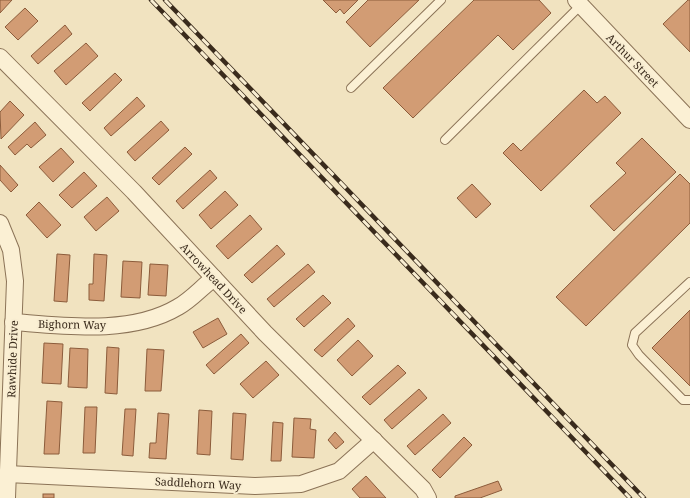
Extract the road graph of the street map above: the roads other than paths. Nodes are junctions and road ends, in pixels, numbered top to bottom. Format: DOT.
graph roads {
  1 [pos="441,0"];
  2 [pos="579,2"];
  3 [pos="0,57"];
  4 [pos="351,88"];
  5 [pos="689,116"];
  6 [pos="445,140"];
  7 [pos="0,223"];
  8 [pos="214,278"];
  9 [pos="690,282"];
  10 [pos="13,322"];
  11 [pos="5,378"];
  12 [pos="690,400"];
  13 [pos="374,440"];
  14 [pos="8,474"];
  15 [pos="7,498"];
  16 [pos="428,498"];
  1 -- 4 [label="lane"];
  2 -- 5 [label="street, Arthur Street"];
  2 -- 6 [label="lane"];
  3 -- 8 [label="street, Arrowhead Drive"];
  7 -- 10 [label="street, Rawhide Drive"];
  8 -- 10 [label="street, Bighorn Way"];
  8 -- 13 [label="street, Arrowhead Drive"];
  9 -- 12 [label="lane"];
  10 -- 11 [label="street, Rawhide Drive"];
  11 -- 14 [label="street, Rawhide Drive"];
  13 -- 14 [label="street, Saddlehorn Way"];
  13 -- 16 [label="street, Arrowhead Drive"];
  14 -- 15 [label="street, Rawhide Drive"];
}
